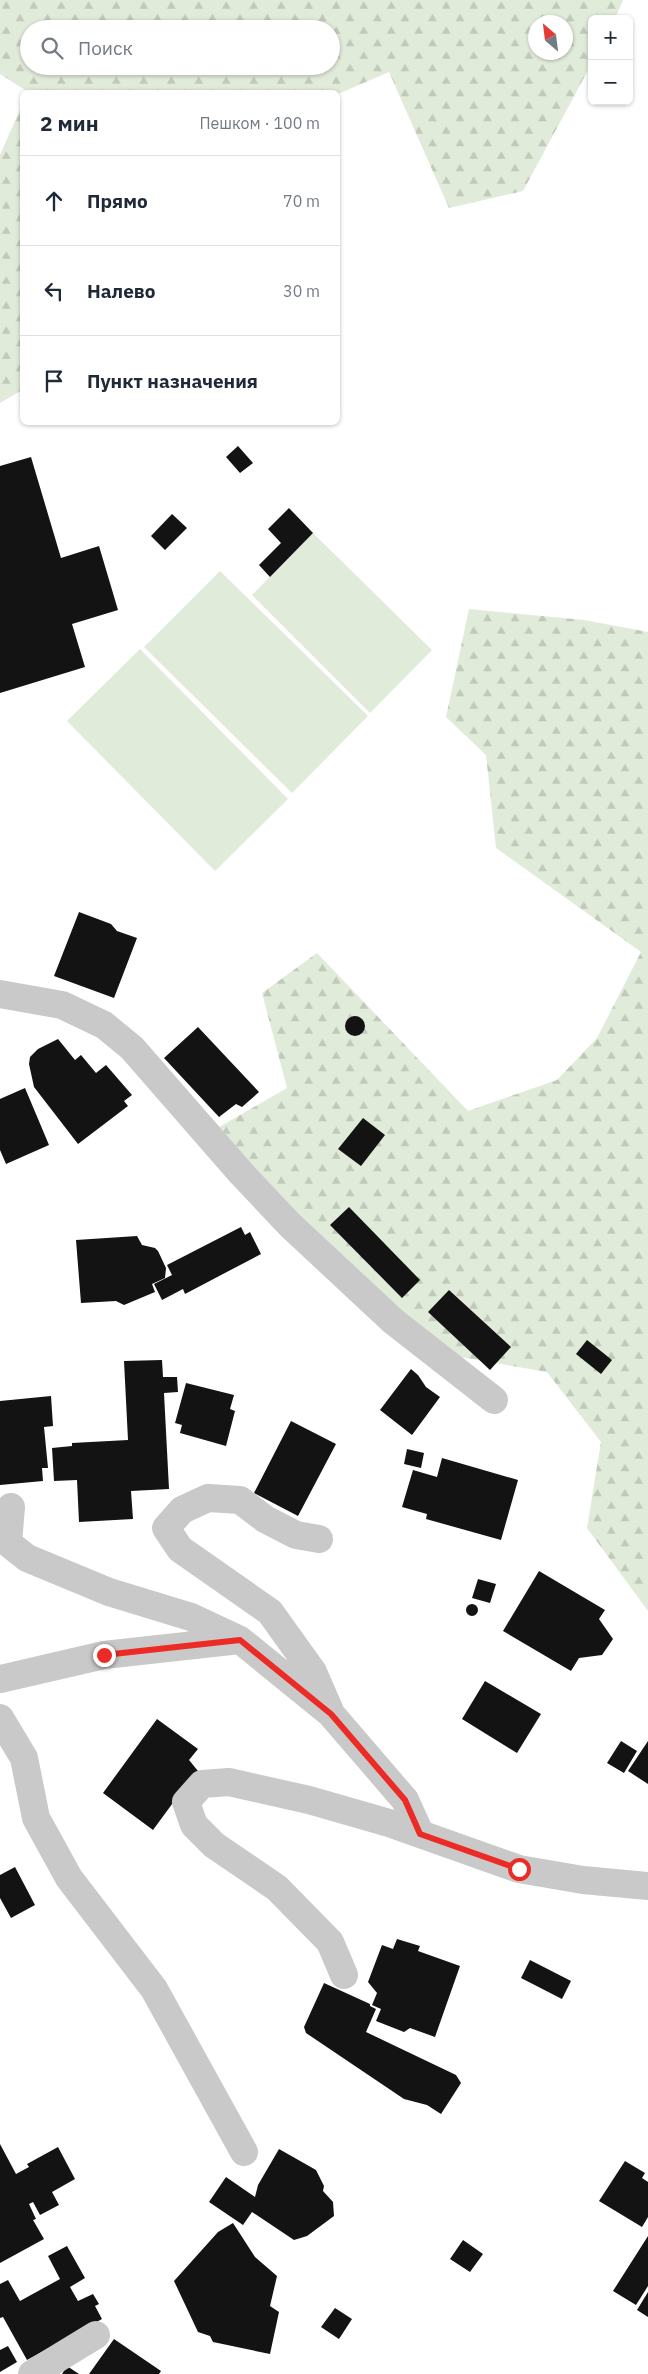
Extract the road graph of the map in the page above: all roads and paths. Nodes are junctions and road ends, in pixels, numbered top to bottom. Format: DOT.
graph roads {
  1 [pos="0,994"];
  2 [pos="494,1400"];
  3 [pos="11,1507"];
  4 [pos="320,1539"];
  5 [pos="240,1640"];
  6 [pos="0,1679"];
  7 [pos="331,1714"];
  8 [pos="0,1718"];
  9 [pos="420,1834"];
  10 [pos="648,1886"];
  11 [pos="344,1975"];
  12 [pos="244,2152"];
  13 [pos="96,2335"];
  14 [pos="32,2374"];
  1 -- 2 [label="street"];
  3 -- 5 [label="street"];
  4 -- 7 [label="street"];
  5 -- 6 [label="street"];
  5 -- 7 [label="street"];
  7 -- 9 [label="street"];
  8 -- 12 [label="street"];
  9 -- 10 [label="street"];
  9 -- 11 [label="street"];
  13 -- 14 [label="street"];
}
